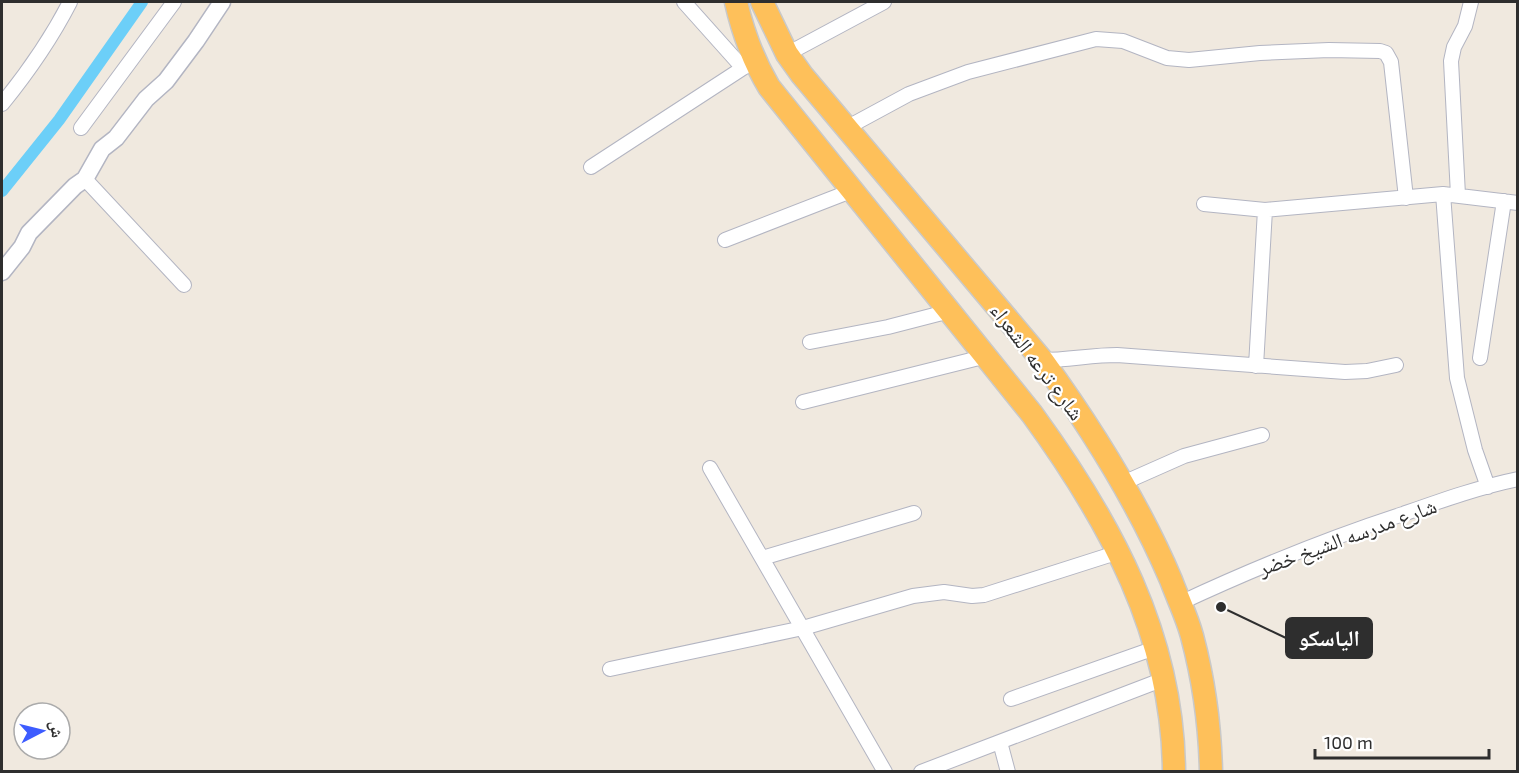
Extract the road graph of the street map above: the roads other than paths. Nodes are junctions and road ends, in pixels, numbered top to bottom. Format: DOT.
graph roads {
  1 [pos="70,2"];
  2 [pos="174,2"];
  3 [pos="222,2"];
  4 [pos="684,2"];
  5 [pos="736,2"];
  6 [pos="762,2"];
  7 [pos="884,2"];
  8 [pos="1471,2"];
  9 [pos="773,25"];
  10 [pos="744,35"];
  11 [pos="790,59"];
  12 [pos="748,64"];
  13 [pos="769,87"];
  14 [pos="2,104"];
  15 [pos="848,127"];
  16 [pos="81,128"];
  17 [pos="591,167"];
  18 [pos="85,179"];
  19 [pos="851,191"];
  20 [pos="1451,195"];
  21 [pos="1406,198"];
  22 [pos="1511,202"];
  23 [pos="1203,204"];
  24 [pos="1264,210"];
  25 [pos="725,240"];
  26 [pos="2,272"];
  27 [pos="184,285"];
  28 [pos="950,311"];
  29 [pos="810,342"];
  30 [pos="987,356"];
  31 [pos="1480,358"];
  32 [pos="1042,360"];
  33 [pos="1396,365"];
  34 [pos="1257,366"];
  35 [pos="803,402"];
  36 [pos="1262,435"];
  37 [pos="710,468"];
  38 [pos="1518,479"];
  39 [pos="1123,483"];
  40 [pos="1488,487"];
  41 [pos="1093,502"];
  42 [pos="914,513"];
  43 [pos="1119,552"];
  44 [pos="762,558"];
  45 [pos="1180,603"];
  46 [pos="803,627"];
  47 [pos="1155,648"];
  48 [pos="610,669"];
  49 [pos="1164,679"];
  50 [pos="1011,699"];
  51 [pos="1210,735"];
  52 [pos="1174,738"];
  53 [pos="1000,742"];
  54 [pos="885,771"];
  55 [pos="921,771"];
  56 [pos="1008,771"];
  57 [pos="1174,771"];
  58 [pos="1211,771"];
  1 -- 14 [label="street"];
  2 -- 16 [label="street"];
  3 -- 18 [label="street"];
  4 -- 12 [label="street"];
  5 -- 10 [label="highway, شارع ترعه الشعراء"];
  6 -- 9 [label="highway, شارع ترعه الشعراء"];
  7 -- 11 [label="street"];
  8 -- 20 [label="street"];
  9 -- 10 [label="highway"];
  9 -- 11 [label="highway, شارع ترعه الشعراء"];
  10 -- 12 [label="highway, شارع ترعه الشعراء"];
  11 -- 13 [label="highway"];
  11 -- 15 [label="highway, شارع ترعه الشعراء"];
  12 -- 13 [label="highway, شارع ترعه الشعراء"];
  12 -- 17 [label="street"];
  13 -- 19 [label="highway, شارع ترعه الشعراء"];
  15 -- 21 [label="street"];
  15 -- 32 [label="highway, شارع ترعه الشعراء"];
  18 -- 26 [label="street"];
  18 -- 27 [label="street"];
  19 -- 25 [label="street"];
  19 -- 28 [label="highway, شارع ترعه الشعراء"];
  20 -- 21 [label="street"];
  20 -- 22 [label="street"];
  20 -- 40 [label="street"];
  21 -- 24 [label="street"];
  22 -- 31 [label="street"];
  23 -- 24 [label="street"];
  24 -- 34 [label="street"];
  28 -- 29 [label="street"];
  28 -- 30 [label="highway, شارع ترعه الشعراء"];
  30 -- 35 [label="street"];
  30 -- 41 [label="highway, شارع ترعه الشعراء"];
  32 -- 34 [label="street"];
  32 -- 39 [label="highway, شارع ترعه الشعراء"];
  33 -- 34 [label="street"];
  36 -- 39 [label="street"];
  37 -- 44 [label="street"];
  38 -- 40 [label="street, شارع مدرسه الشيخ خضر"];
  39 -- 41 [label="highway"];
  39 -- 45 [label="highway, شارع ترعه الشعراء"];
  40 -- 45 [label="street, شارع مدرسه الشيخ خضر"];
  41 -- 43 [label="highway, شارع ترعه الشعراء"];
  42 -- 44 [label="street"];
  43 -- 46 [label="street"];
  43 -- 47 [label="highway, شارع ترعه الشعراء"];
  44 -- 46 [label="street"];
  45 -- 51 [label="highway, شارع ترعه الشعراء"];
  46 -- 48 [label="street"];
  46 -- 54 [label="street"];
  47 -- 49 [label="highway, شارع ترعه الشعراء"];
  47 -- 50 [label="street"];
  49 -- 52 [label="highway, شارع ترعه الشعراء"];
  49 -- 53 [label="street"];
  51 -- 52 [label="highway"];
  51 -- 58 [label="highway, شارع ترعه الشعراء"];
  52 -- 57 [label="highway, شارع ترعه الشعراء"];
  53 -- 55 [label="street"];
  53 -- 56 [label="street"];
}
